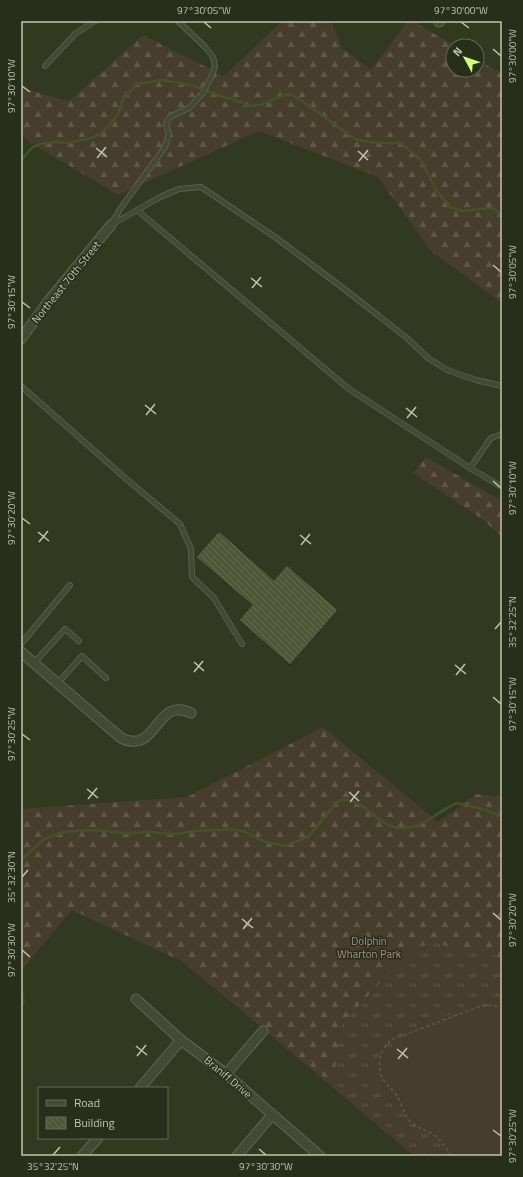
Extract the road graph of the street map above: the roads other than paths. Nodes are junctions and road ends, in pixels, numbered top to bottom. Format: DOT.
graph roads {
  1 [pos="95,21"];
  2 [pos="178,21"];
  3 [pos="44,66"];
  4 [pos="138,211"];
  5 [pos="112,225"];
  6 [pos="21,340"];
  7 [pos="21,386"];
  8 [pos="502,386"];
  9 [pos="502,434"];
  10 [pos="470,468"];
  11 [pos="502,486"];
  12 [pos="70,585"];
  13 [pos="79,641"];
  14 [pos="21,644"];
  15 [pos="242,644"];
  16 [pos="21,652"];
  17 [pos="34,663"];
  18 [pos="106,678"];
  19 [pos="58,683"];
  20 [pos="191,713"];
  21 [pos="136,998"];
  22 [pos="263,1031"];
  23 [pos="181,1040"];
  24 [pos="226,1074"];
  25 [pos="141,1087"];
  26 [pos="272,1115"];
  27 [pos="97,1139"];
  28 [pos="82,1156"];
  29 [pos="237,1156"];
  30 [pos="320,1156"];
  1 -- 3 [label="lane"];
  2 -- 5 [label="lane"];
  4 -- 5 [label="lane"];
  4 -- 8 [label="lane"];
  4 -- 10 [label="lane"];
  5 -- 6 [label="street, Northeast 70th Street"];
  7 -- 15 [label="lane"];
  9 -- 10 [label="lane"];
  10 -- 11 [label="lane"];
  12 -- 14 [label="lane"];
  13 -- 17 [label="lane"];
  16 -- 17 [label="street"];
  17 -- 19 [label="street"];
  18 -- 19 [label="lane"];
  19 -- 20 [label="street"];
  21 -- 23 [label="street, Braniff Drive"];
  22 -- 24 [label="street"];
  23 -- 24 [label="street, Braniff Drive"];
  23 -- 25 [label="street"];
  24 -- 26 [label="street, Braniff Drive"];
  26 -- 29 [label="street"];
  26 -- 30 [label="street, Braniff Drive"];
  27 -- 28 [label="street"];
}
